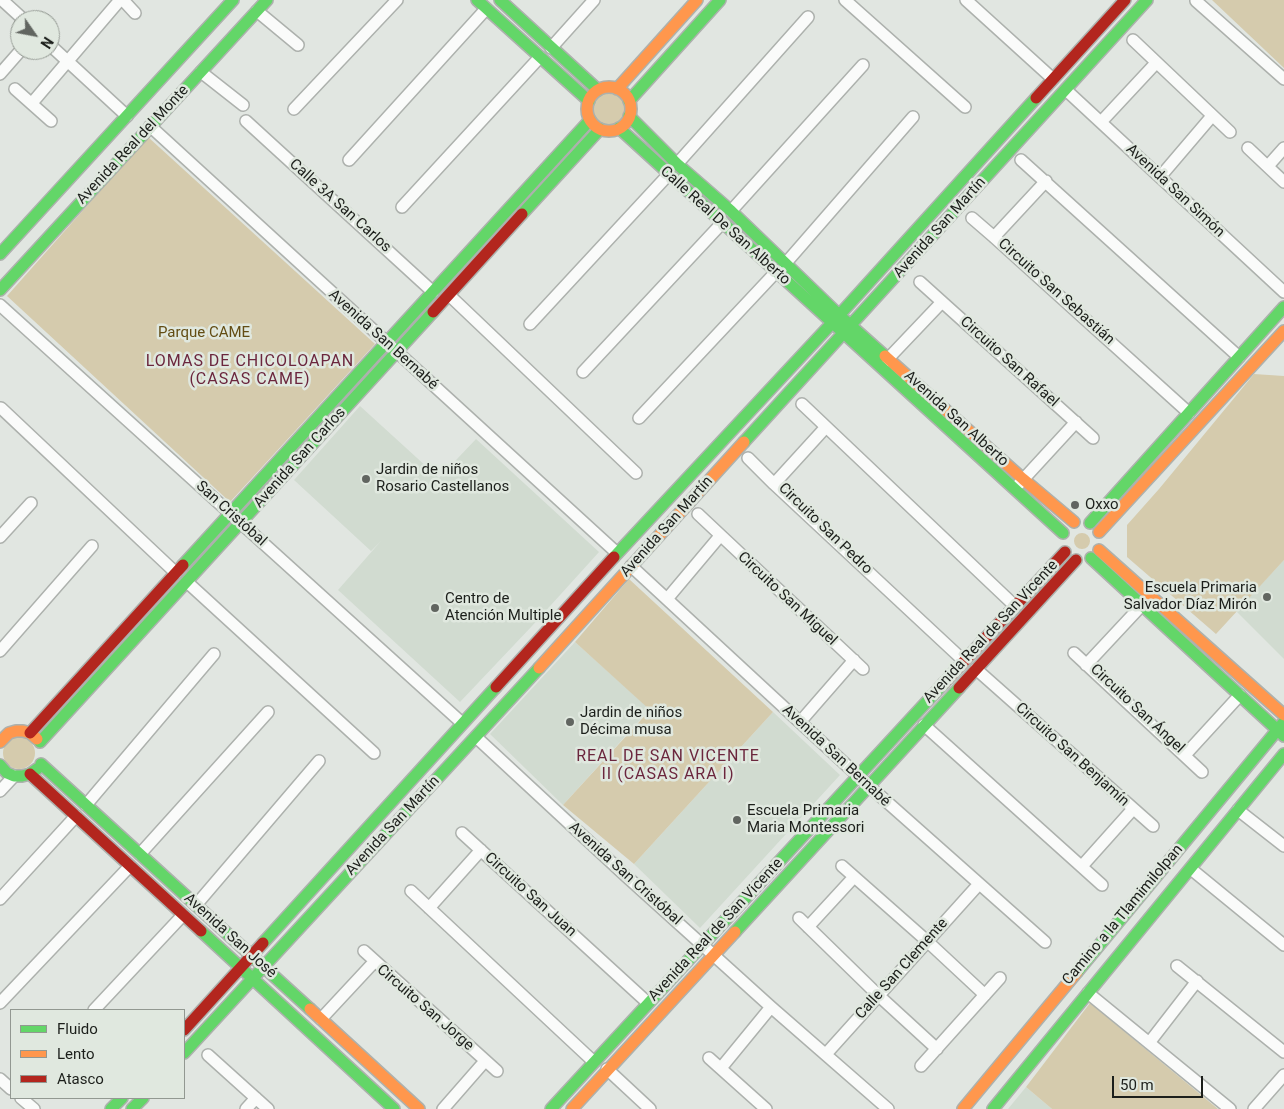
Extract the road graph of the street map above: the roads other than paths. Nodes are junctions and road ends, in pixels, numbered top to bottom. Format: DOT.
graph roads {
  1 [pos="2,0"];
  2 [pos="121,0"];
  3 [pos="233,0"];
  4 [pos="267,0"];
  5 [pos="397,0"];
  6 [pos="477,0"];
  7 [pos="500,0"];
  8 [pos="594,0"];
  9 [pos="696,0"];
  10 [pos="720,0"];
  11 [pos="845,0"];
  12 [pos="966,0"];
  13 [pos="1125,0"];
  14 [pos="1148,0"];
  15 [pos="1196,1"];
  16 [pos="486,8"];
  17 [pos="13,10"];
  18 [pos="257,11"];
  19 [pos="135,13"];
  20 [pos="808,17"];
  21 [pos="1133,40"];
  22 [pos="298,45"];
  23 [pos="551,48"];
  24 [pos="60,54"];
  25 [pos="540,58"];
  26 [pos="12,60"];
  27 [pos="67,61"];
  28 [pos="1156,63"];
  29 [pos="863,65"];
  30 [pos="201,72"];
  31 [pos="0,74"];
  32 [pos="1053,79"];
  33 [pos="1284,79"];
  34 [pos="15,89"];
  35 [pos="617,89"];
  36 [pos="598,90"];
  37 [pos="1066,90"];
  38 [pos="589,100"];
  39 [pos="629,102"];
  40 [pos="32,103"];
  41 [pos="243,105"];
  42 [pos="965,107"];
  43 [pos="294,109"];
  44 [pos="127,116"];
  45 [pos="629,116"];
  46 [pos="1212,116"];
  47 [pos="913,117"];
  48 [pos="51,120"];
  49 [pos="590,120"];
  50 [pos="246,121"];
  51 [pos="1101,122"];
  52 [pos="150,126"];
  53 [pos="619,128"];
  54 [pos="600,129"];
  55 [pos="1230,132"];
  56 [pos="1248,148"];
  57 [pos="1284,148"];
  58 [pos="350,160"];
  59 [pos="1021,160"];
  60 [pos="677,164"];
  61 [pos="1268,166"];
  62 [pos="669,174"];
  63 [pos="1160,177"];
  64 [pos="1046,181"];
  65 [pos="1284,182"];
  66 [pos="402,207"];
  67 [pos="731,211"];
  68 [pos="972,218"];
  69 [pos="723,222"];
  70 [pos="994,237"];
  71 [pos="0,254"];
  72 [pos="786,264"];
  73 [pos="776,272"];
  74 [pos="920,282"];
  75 [pos="0,290"];
  76 [pos="433,292"];
  77 [pos="1284,292"];
  78 [pos="448,296"];
  79 [pos="942,302"];
  80 [pos="0,305"];
  81 [pos="1284,307"];
  82 [pos="836,318"];
  83 [pos="530,324"];
  84 [pos="848,329"];
  85 [pos="1284,331"];
  86 [pos="386,343"];
  87 [pos="396,352"];
  88 [pos="1239,356"];
  89 [pos="885,363"];
  90 [pos="583,372"];
  91 [pos="802,404"];
  92 [pos="1,408"];
  93 [pos="1189,413"];
  94 [pos="638,418"];
  95 [pos="1076,422"];
  96 [pos="826,427"];
  97 [pos="1093,438"];
  98 [pos="748,458"];
  99 [pos="636,473"];
  100 [pos="1023,479"];
  101 [pos="774,484"];
  102 [pos="1014,489"];
  103 [pos="30,503"];
  104 [pos="230,514"];
  105 [pos="698,514"];
  106 [pos="1074,522"];
  107 [pos="1090,522"];
  108 [pos="241,523"];
  109 [pos="1099,532"];
  110 [pos="1063,533"];
  111 [pos="720,536"];
  112 [pos="0,537"];
  113 [pos="92,546"];
  114 [pos="1065,552"];
  115 [pos="617,554"];
  116 [pos="1095,554"];
  117 [pos="1076,560"];
  118 [pos="631,566"];
  119 [pos="176,573"];
  120 [pos="187,582"];
  121 [pos="666,599"];
  122 [pos="1142,605"];
  123 [pos="1015,606"];
  124 [pos="0,651"];
  125 [pos="1074,653"];
  126 [pos="214,654"];
  127 [pos="854,660"];
  128 [pos="964,661"];
  129 [pos="1086,665"];
  130 [pos="863,669"];
  131 [pos="976,669"];
  132 [pos="1240,696"];
  133 [pos="268,712"];
  134 [pos="1284,715"];
  135 [pos="800,722"];
  136 [pos="462,723"];
  137 [pos="0,725"];
  138 [pos="924,725"];
  139 [pos="1282,730"];
  140 [pos="30,732"];
  141 [pos="9,733"];
  142 [pos="476,737"];
  143 [pos="0,742"];
  144 [pos="40,742"];
  145 [pos="374,753"];
  146 [pos="1284,754"];
  147 [pos="1185,755"];
  148 [pos="319,761"];
  149 [pos="41,764"];
  150 [pos="0,767"];
  151 [pos="1202,772"];
  152 [pos="30,774"];
  153 [pos="14,776"];
  154 [pos="858,776"];
  155 [pos="869,786"];
  156 [pos="0,791"];
  157 [pos="86,805"];
  158 [pos="1133,809"];
  159 [pos="1238,810"];
  160 [pos="76,816"];
  161 [pos="1153,826"];
  162 [pos="462,834"];
  163 [pos="1284,846"];
  164 [pos="481,850"];
  165 [pos="140,854"];
  166 [pos="130,866"];
  167 [pos="842,866"];
  168 [pos="1082,866"];
  169 [pos="1191,869"];
  170 [pos="854,877"];
  171 [pos="979,884"];
  172 [pos="1102,885"];
  173 [pos="411,891"];
  174 [pos="0,899"];
  175 [pos="196,905"];
  176 [pos="429,908"];
  177 [pos="184,916"];
  178 [pos="799,918"];
  179 [pos="808,927"];
  180 [pos="927,940"];
  181 [pos="1045,942"];
  182 [pos="1284,944"];
  183 [pos="703,945"];
  184 [pos="364,951"];
  185 [pos="714,955"];
  186 [pos="251,956"];
  187 [pos="375,962"];
  188 [pos="1177,966"];
  189 [pos="240,967"];
  190 [pos="263,967"];
  191 [pos="252,978"];
  192 [pos="1000,978"];
  193 [pos="1196,981"];
  194 [pos="1088,993"];
  195 [pos="878,995"];
  196 [pos="985,995"];
  197 [pos="0,1003"];
  198 [pos="648,1003"];
  199 [pos="771,1007"];
  200 [pos="95,1009"];
  201 [pos="321,1019"];
  202 [pos="185,1029"];
  203 [pos="1149,1043"];
  204 [pos="937,1049"];
  205 [pos="185,1052"];
  206 [pos="1284,1052"];
  207 [pos="826,1054"];
  208 [pos="208,1055"];
  209 [pos="709,1058"];
  210 [pos="486,1061"];
  211 [pos="594,1062"];
  212 [pos="922,1066"];
  213 [pos="721,1068"];
  214 [pos="607,1070"];
  215 [pos="497,1071"];
  216 [pos="1284,1075"];
  217 [pos="0,1078"];
  218 [pos="10,1088"];
  219 [pos="256,1098"];
  220 [pos="22,1099"];
  221 [pos="121,1099"];
  222 [pos="142,1099"];
  223 [pos="34,1109"];
  224 [pos="111,1109"];
  225 [pos="132,1109"];
  226 [pos="246,1109"];
  227 [pos="268,1109"];
  228 [pos="394,1109"];
  229 [pos="419,1109"];
  230 [pos="443,1109"];
  231 [pos="551,1109"];
  232 [pos="572,1109"];
  233 [pos="650,1109"];
  234 [pos="766,1109"];
  235 [pos="888,1109"];
  236 [pos="963,1109"];
  237 [pos="993,1109"];
  238 [pos="1230,1109"];
  239 [pos="1254,1109"];
  1 -- 17 [label="street"];
  2 -- 19 [label="street"];
  2 -- 27 [label="street"];
  3 -- 44 [label="street, Avenida Real del Monte"];
  4 -- 18 [label="street, Avenida Real del Monte"];
  5 -- 43 [label="street"];
  6 -- 16 [label="street"];
  7 -- 23 [label="street"];
  8 -- 23 [label="street"];
  9 -- 35 [label="street"];
  10 -- 39 [label="street"];
  11 -- 42 [label="street"];
  12 -- 32 [label="street"];
  13 -- 32 [label="street, Avenida San Martín"];
  14 -- 37 [label="street, Avenida San Martín"];
  15 -- 33 [label="street"];
  16 -- 25 [label="street"];
  16 -- 58 [label="street"];
  18 -- 22 [label="street"];
  18 -- 30 [label="street, Avenida Real del Monte"];
  20 -- 60 [label="street"];
  21 -- 28 [label="street"];
  23 -- 36 [label="street"];
  24 -- 27 [label="street"];
  25 -- 38 [label="street"];
  25 -- 66 [label="street"];
  26 -- 31 [label="street"];
  27 -- 40 [label="street"];
  27 -- 44 [label="street"];
  28 -- 46 [label="street"];
  28 -- 51 [label="street"];
  29 -- 67 [label="street"];
  30 -- 41 [label="street"];
  30 -- 52 [label="street, Avenida Real del Monte"];
  32 -- 82 [label="street, Avenida San Martín"];
  34 -- 40 [label="street"];
  35 -- 36 [label="street"];
  35 -- 39 [label="street"];
  36 -- 38 [label="street"];
  37 -- 51 [label="street, Avenida San Simón"];
  37 -- 84 [label="street, Avenida San Martín"];
  38 -- 49 [label="street"];
  39 -- 45 [label="street"];
  40 -- 48 [label="street"];
  44 -- 71 [label="street, Avenida Real del Monte"];
  45 -- 53 [label="street"];
  45 -- 60 [label="street, Calle Real De San Alberto"];
  46 -- 55 [label="street"];
  46 -- 63 [label="street"];
  47 -- 72 [label="street"];
  49 -- 54 [label="street"];
  49 -- 76 [label="street, Avenida San Carlos"];
  50 -- 76 [label="street, Calle 3A San Carlos"];
  51 -- 63 [label="street, Avenida San Simón"];
  52 -- 75 [label="street, Avenida Real del Monte"];
  52 -- 86 [label="street, Avenida San Bernabé"];
  53 -- 54 [label="street"];
  53 -- 62 [label="street, Calle Real De San Alberto"];
  54 -- 78 [label="street, Avenida San Carlos"];
  56 -- 61 [label="street"];
  57 -- 61 [label="street"];
  59 -- 64 [label="street"];
  60 -- 67 [label="street, Calle Real De San Alberto"];
  61 -- 65 [label="street"];
  62 -- 69 [label="street, Calle Real De San Alberto"];
  62 -- 83 [label="street"];
  63 -- 77 [label="street, Avenida San Simón"];
  64 -- 70 [label="street, Circuito San Sebastián"];
  64 -- 88 [label="street"];
  67 -- 72 [label="street, Calle Real De San Alberto"];
  68 -- 70 [label="street"];
  69 -- 73 [label="street, Calle Real De San Alberto"];
  69 -- 90 [label="street"];
  70 -- 93 [label="street, Circuito San Sebastián"];
  72 -- 82 [label="street, Calle Real De San Alberto"];
  73 -- 82 [label="street, Calle Real De San Alberto"];
  73 -- 94 [label="street"];
  74 -- 79 [label="street, Circuito San Rafael"];
  76 -- 86 [label="street, Avenida San Carlos"];
  78 -- 87 [label="street, Avenida San Carlos"];
  78 -- 99 [label="street"];
  79 -- 89 [label="street"];
  79 -- 95 [label="street, Circuito San Rafael"];
  80 -- 104 [label="street, San Cristóbal"];
  81 -- 88 [label="street"];
  82 -- 84 [label="street, Avenida San Alberto"];
  82 -- 115 [label="street, Avenida San Martín"];
  84 -- 89 [label="street, Avenida San Alberto"];
  84 -- 118 [label="street, Avenida San Martín"];
  85 -- 109 [label="street"];
  86 -- 87 [label="street, Avenida San Bernabé"];
  86 -- 104 [label="street, Avenida San Carlos"];
  87 -- 108 [label="street, Avenida San Carlos"];
  87 -- 115 [label="street, Avenida San Bernabé"];
  88 -- 93 [label="street"];
  89 -- 100 [label="street, Avenida San Alberto"];
  89 -- 102 [label="street, Avenida San Alberto"];
  91 -- 96 [label="street"];
  92 -- 119 [label="street"];
  93 -- 107 [label="street"];
  95 -- 97 [label="street, Circuito San Rafael"];
  95 -- 100 [label="street"];
  96 -- 101 [label="street, Circuito San Pedro"];
  96 -- 123 [label="street"];
  98 -- 101 [label="street"];
  100 -- 102 [label="street"];
  100 -- 106 [label="street, Avenida San Alberto"];
  101 -- 128 [label="street, Circuito San Pedro"];
  102 -- 110 [label="street, Avenida San Alberto"];
  103 -- 112 [label="street"];
  104 -- 108 [label="street, San Cristóbal"];
  104 -- 119 [label="street, Avenida San Carlos"];
  105 -- 111 [label="street, Circuito San Miguel"];
  106 -- 107 [label="street"];
  106 -- 110 [label="street"];
  107 -- 109 [label="street"];
  108 -- 120 [label="street, Avenida San Carlos"];
  108 -- 136 [label="street, San Cristóbal"];
  109 -- 116 [label="street"];
  110 -- 114 [label="street"];
  111 -- 121 [label="street"];
  111 -- 127 [label="street, Circuito San Miguel"];
  113 -- 124 [label="street"];
  114 -- 117 [label="street"];
  114 -- 123 [label="street, Avenida Real de San Vicente"];
  115 -- 136 [label="street, Avenida San Martín"];
  116 -- 117 [label="street"];
  116 -- 122 [label="street"];
  116 -- 134 [label="street"];
  117 -- 131 [label="street, Avenida Real de San Vicente"];
  118 -- 121 [label="street, Avenida San Bernabé"];
  118 -- 142 [label="street, Avenida San Martín"];
  119 -- 140 [label="street, Avenida San Carlos"];
  120 -- 144 [label="street, Avenida San Carlos"];
  120 -- 145 [label="street"];
  121 -- 135 [label="street, Avenida San Bernabé"];
  122 -- 129 [label="street, Circuito San Ángel"];
  122 -- 132 [label="street"];
  123 -- 128 [label="street, Avenida Real de San Vicente"];
  125 -- 129 [label="street"];
  126 -- 157 [label="street"];
  127 -- 130 [label="street, Circuito San Miguel"];
  127 -- 135 [label="street"];
  128 -- 154 [label="street, Avenida Real de San Vicente"];
  129 -- 147 [label="street, Circuito San Ángel"];
  131 -- 138 [label="street, Avenida Real de San Vicente"];
  131 -- 158 [label="street, Circuito San Benjamín"];
  132 -- 139 [label="street"];
  132 -- 147 [label="street, Circuito San Ángel"];
  133 -- 165 [label="street"];
  135 -- 154 [label="street, Avenida San Bernabé"];
  136 -- 186 [label="street, Avenida San Martín"];
  137 -- 141 [label="street"];
  138 -- 155 [label="street, Avenida Real de San Vicente"];
  138 -- 168 [label="street"];
  139 -- 236 [label="street, Camino a la Tlamimilolpan"];
  140 -- 141 [label="street"];
  140 -- 144 [label="street"];
  141 -- 143 [label="street"];
  142 -- 183 [label="street, Avenida San Cristóbal"];
  142 -- 190 [label="street, Avenida San Martín"];
  144 -- 149 [label="street"];
  146 -- 159 [label="street, Camino a la Tlamimilolpan"];
  147 -- 151 [label="street"];
  148 -- 175 [label="street"];
  149 -- 152 [label="street"];
  149 -- 157 [label="street, Avenida San José"];
  150 -- 153 [label="street"];
  152 -- 153 [label="street"];
  152 -- 160 [label="street, Avenida San José"];
  153 -- 156 [label="street"];
  154 -- 155 [label="street, Avenida San Bernabé"];
  154 -- 183 [label="street, Avenida Real de San Vicente"];
  155 -- 171 [label="street, Avenida San Bernabé"];
  155 -- 185 [label="street, Avenida Real de San Vicente"];
  157 -- 165 [label="street, Avenida San José"];
  158 -- 161 [label="street"];
  158 -- 168 [label="street, Circuito San Benjamín"];
  159 -- 163 [label="street"];
  159 -- 169 [label="street, Camino a la Tlamimilolpan"];
  160 -- 166 [label="street, Avenida San José"];
  160 -- 174 [label="street"];
  162 -- 164 [label="street"];
  164 -- 176 [label="street, Circuito San Juan"];
  164 -- 198 [label="street, Circuito San Juan"];
  165 -- 175 [label="street, Avenida San José"];
  166 -- 177 [label="street, Avenida San José"];
  166 -- 197 [label="street"];
  167 -- 170 [label="street"];
  168 -- 172 [label="street"];
  169 -- 182 [label="street"];
  169 -- 194 [label="street, Camino a la Tlamimilolpan"];
  170 -- 179 [label="street"];
  170 -- 180 [label="street"];
  171 -- 180 [label="street, Calle San Clemente"];
  171 -- 181 [label="street, Avenida San Bernabé"];
  173 -- 176 [label="street"];
  175 -- 186 [label="street, Avenida San José"];
  176 -- 211 [label="street"];
  177 -- 189 [label="street, Avenida San José"];
  177 -- 200 [label="street"];
  178 -- 179 [label="street"];
  179 -- 195 [label="street"];
  180 -- 195 [label="street, Calle San Clemente"];
  180 -- 196 [label="street"];
  183 -- 185 [label="street, Avenida San Cristóbal"];
  183 -- 198 [label="street, Avenida Real de San Vicente"];
  184 -- 187 [label="street"];
  185 -- 199 [label="street, Avenida San Cristóbal"];
  185 -- 214 [label="street, Avenida Real de San Vicente"];
  186 -- 189 [label="street, Avenida San Martín"];
  186 -- 190 [label="street, Avenida San José"];
  187 -- 201 [label="street, Circuito San Jorge"];
  187 -- 210 [label="street, Circuito San Jorge"];
  188 -- 193 [label="street"];
  189 -- 191 [label="street, Avenida San José"];
  189 -- 202 [label="street, Avenida San Martín"];
  190 -- 191 [label="street, Avenida San Martín"];
  190 -- 201 [label="street, Avenida San José"];
  191 -- 205 [label="street, Avenida San Martín"];
  191 -- 228 [label="street, Avenida San José"];
  192 -- 196 [label="street"];
  193 -- 203 [label="street"];
  193 -- 206 [label="street"];
  194 -- 203 [label="street"];
  194 -- 237 [label="street, Camino a la Tlamimilolpan"];
  195 -- 204 [label="street"];
  195 -- 207 [label="street, Calle San Clemente"];
  196 -- 204 [label="street"];
  198 -- 211 [label="street, Avenida Real de San Vicente"];
  199 -- 207 [label="street, Avenida San Cristóbal"];
  199 -- 213 [label="street"];
  201 -- 229 [label="street, Avenida San José"];
  203 -- 238 [label="street"];
  204 -- 212 [label="street"];
  207 -- 235 [label="street, Avenida San Cristóbal"];
  208 -- 219 [label="street"];
  209 -- 213 [label="street"];
  210 -- 215 [label="street"];
  210 -- 230 [label="street, Circuito San Jorge"];
  211 -- 231 [label="street, Avenida Real de San Vicente"];
  213 -- 234 [label="street"];
  214 -- 232 [label="street, Avenida Real de San Vicente"];
  214 -- 233 [label="street"];
  216 -- 239 [label="street"];
  217 -- 218 [label="street"];
  219 -- 226 [label="street"];
  219 -- 227 [label="street"];
  220 -- 223 [label="street"];
  221 -- 224 [label="street"];
  222 -- 225 [label="street"];
}
